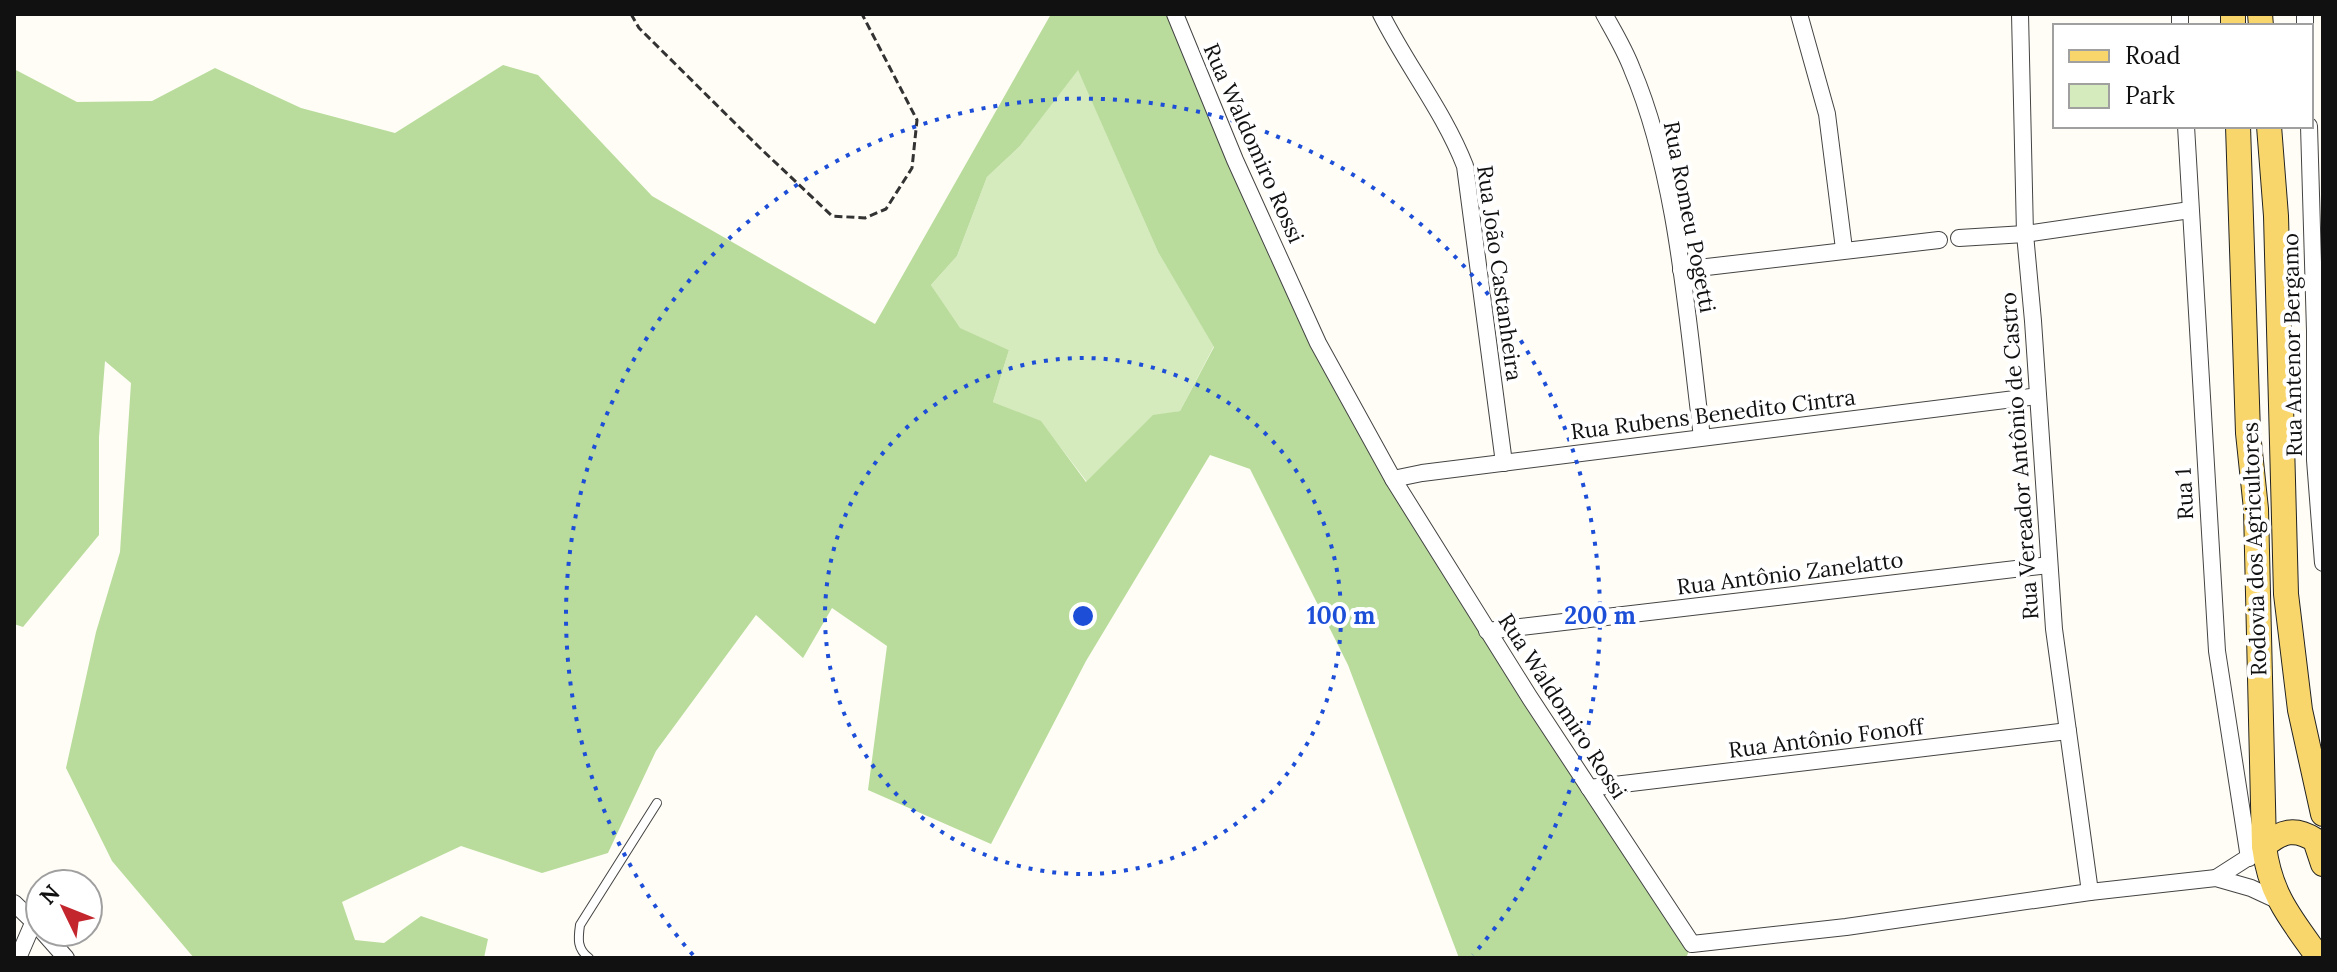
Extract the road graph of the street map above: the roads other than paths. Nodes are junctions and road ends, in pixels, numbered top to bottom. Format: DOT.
graph roads {
  1 [pos="1175,14"];
  2 [pos="1381,14"];
  3 [pos="1604,14"];
  4 [pos="1799,14"];
  5 [pos="2020,14"];
  6 [pos="2186,128"];
  7 [pos="2238,128"];
  8 [pos="2269,128"];
  9 [pos="2309,128"];
  10 [pos="2190,210"];
  11 [pos="2025,234"];
  12 [pos="1959,238"];
  13 [pos="1939,240"];
  14 [pos="1844,249"];
  15 [pos="1681,270"];
  16 [pos="2038,396"];
  17 [pos="1702,437"];
  18 [pos="1504,463"];
  19 [pos="2319,463"];
  20 [pos="1393,479"];
  21 [pos="2322,527"];
  22 [pos="2323,563"];
  23 [pos="2049,565"];
  24 [pos="1487,631"];
  25 [pos="2068,731"];
  26 [pos="1589,788"];
  27 [pos="657,803"];
  28 [pos="2323,814"];
  29 [pos="2256,852"];
  30 [pos="2323,864"];
  31 [pos="2216,878"];
  32 [pos="2090,892"];
  33 [pos="2279,901"];
  34 [pos="589,958"];
  35 [pos="2319,958"];
  1 -- 20 [label="street, Rua Waldomiro Rossi"];
  2 -- 18 [label="street, Rua João Castanheira"];
  3 -- 15 [label="street, Rua Romeu Pogetti"];
  4 -- 14 [label="street"];
  5 -- 11 [label="street, Rua Vereador Antônio de Castro"];
  6 -- 10 [label="street, Rua 1"];
  7 -- 29 [label="main road, Rodovia dos Agricultores"];
  8 -- 28 [label="main road, Rodovia dos Agricultores"];
  9 -- 19 [label="street, Rua Antenor Bergamo"];
  10 -- 11 [label="street"];
  10 -- 29 [label="street, Rua 1"];
  11 -- 12 [label="street"];
  11 -- 16 [label="street, Rua Vereador Antônio de Castro"];
  13 -- 14 [label="street"];
  14 -- 15 [label="street"];
  15 -- 17 [label="street, Rua Romeu Pogetti"];
  16 -- 17 [label="street, Rua Rubens Benedito Cintra"];
  16 -- 23 [label="street, Rua Vereador Antônio de Castro"];
  17 -- 18 [label="street, Rua Rubens Benedito Cintra"];
  18 -- 20 [label="street, Rua Rubens Benedito Cintra"];
  19 -- 21 [label="street, Rua Antenor Bergamo"];
  20 -- 24 [label="street, Rua Waldomiro Rossi"];
  21 -- 22 [label="street, Rua Antenor Bergamo"];
  23 -- 24 [label="street, Rua Antônio Zanelatto"];
  23 -- 25 [label="street, Rua Vereador Antônio de Castro"];
  24 -- 26 [label="street, Rua Waldomiro Rossi"];
  25 -- 26 [label="street, Rua Antônio Fonoff"];
  25 -- 32 [label="street, Rua Vereador Antônio de Castro"];
  26 -- 32 [label="street, Rua Waldomiro Rossi"];
  27 -- 34 [label="lane"];
  29 -- 30 [label="main road"];
  29 -- 31 [label="street"];
  29 -- 33 [label="main road, Rodovia dos Agricultores"];
  31 -- 32 [label="street, Rua Waldomiro Rossi"];
  31 -- 33 [label="street"];
  33 -- 35 [label="main road, Rodovia dos Agricultores"];
}
